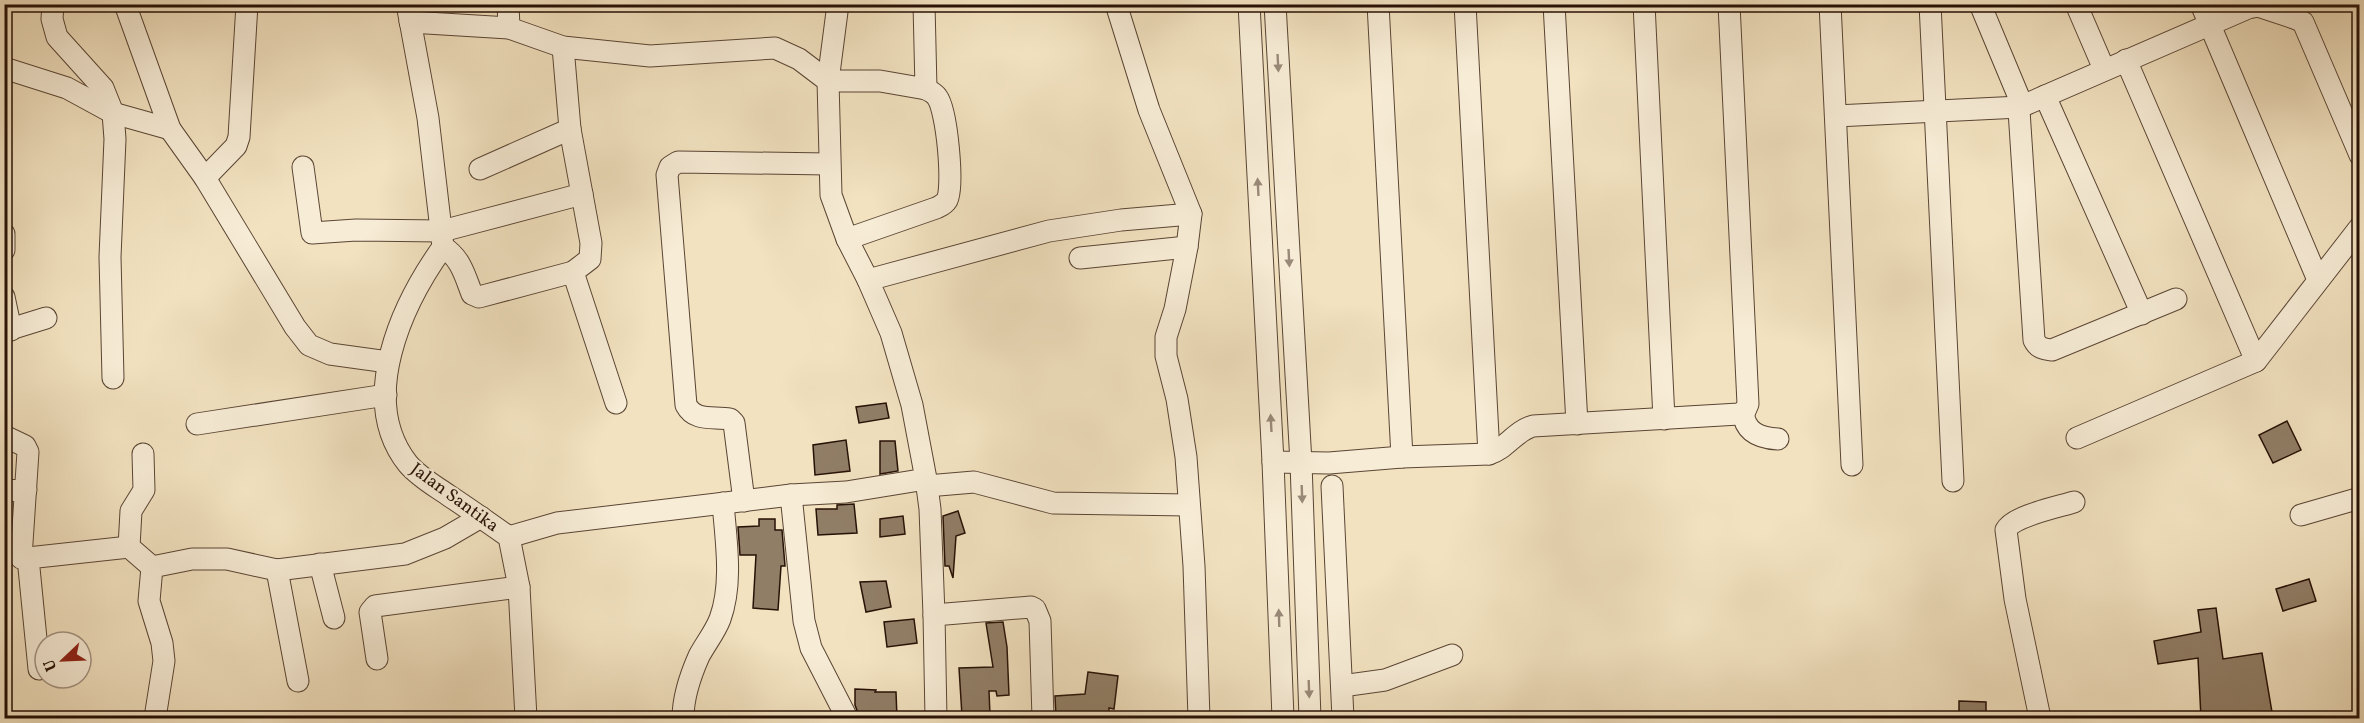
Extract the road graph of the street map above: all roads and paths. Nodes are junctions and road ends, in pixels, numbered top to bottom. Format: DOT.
graph roads {
  1 [pos="53,4"];
  2 [pos="125,4"];
  3 [pos="247,4"];
  4 [pos="508,4"];
  5 [pos="838,4"];
  6 [pos="924,4"];
  7 [pos="1116,4"];
  8 [pos="1249,4"];
  9 [pos="1275,4"];
  10 [pos="1378,4"];
  11 [pos="1465,4"];
  12 [pos="1554,4"];
  13 [pos="1644,4"];
  14 [pos="1729,4"];
  15 [pos="1830,4"];
  16 [pos="1930,4"];
  17 [pos="1980,4"];
  18 [pos="2076,4"];
  19 [pos="408,13"];
  20 [pos="2205,14"];
  21 [pos="509,28"];
  22 [pos="563,47"];
  23 [pos="2126,60"];
  24 [pos="4,68"];
  25 [pos="2104,69"];
  26 [pos="828,81"];
  27 [pos="926,89"];
  28 [pos="2045,96"];
  29 [pos="2020,107"];
  30 [pos="1934,111"];
  31 [pos="113,113"];
  32 [pos="1836,116"];
  33 [pos="170,129"];
  34 [pos="570,129"];
  35 [pos="2360,154"];
  36 [pos="829,164"];
  37 [pos="303,167"];
  38 [pos="480,169"];
  39 [pos="205,178"];
  40 [pos="582,194"];
  41 [pos="1191,214"];
  42 [pos="2360,227"];
  43 [pos="4,234"];
  44 [pos="442,239"];
  45 [pos="847,239"];
  46 [pos="1187,247"];
  47 [pos="4,250"];
  48 [pos="1080,258"];
  49 [pos="573,272"];
  50 [pos="868,280"];
  51 [pos="2318,280"];
  52 [pos="4,297"];
  53 [pos="2176,299"];
  54 [pos="2142,314"];
  55 [pos="46,318"];
  56 [pos="8,330"];
  57 [pos="2256,361"];
  58 [pos="388,362"];
  59 [pos="113,378"];
  60 [pos="386,396"];
  61 [pos="616,403"];
  62 [pos="1743,412"];
  63 [pos="1664,419"];
  64 [pos="198,424"];
  65 [pos="1577,424"];
  66 [pos="4,436"];
  67 [pos="2077,438"];
  68 [pos="1778,440"];
  69 [pos="143,454"];
  70 [pos="1489,454"];
  71 [pos="1402,457"];
  72 [pos="1273,462"];
  73 [pos="1301,464"];
  74 [pos="1852,465"];
  75 [pos="1953,481"];
  76 [pos="926,483"];
  77 [pos="1332,486"];
  78 [pos="26,490"];
  79 [pos="4,491"];
  80 [pos="791,495"];
  81 [pos="2360,498"];
  82 [pos="734,502"];
  83 [pos="2074,502"];
  84 [pos="1190,505"];
  85 [pos="2301,515"];
  86 [pos="481,517"];
  87 [pos="509,537"];
  88 [pos="129,547"];
  89 [pos="18,558"];
  90 [pos="320,564"];
  91 [pos="152,567"];
  92 [pos="277,570"];
  93 [pos="519,587"];
  94 [pos="934,615"];
  95 [pos="334,618"];
  96 [pos="33,637"];
  97 [pos="1452,655"];
  98 [pos="377,659"];
  99 [pos="298,681"];
  100 [pos="1342,686"];
  101 [pos="155,718"];
  102 [pos="526,718"];
  103 [pos="683,718"];
  104 [pos="847,718"];
  105 [pos="936,718"];
  106 [pos="1043,718"];
  107 [pos="1199,718"];
  108 [pos="1283,718"];
  109 [pos="1310,718"];
  110 [pos="1343,718"];
  111 [pos="2040,718"];
  1 -- 31 [label="street"];
  2 -- 33 [label="street"];
  3 -- 39 [label="street"];
  4 -- 21 [label="street"];
  5 -- 26 [label="street"];
  6 -- 27 [label="street"];
  7 -- 41 [label="street"];
  72 -- 8 [label="street, one-way"];
  9 -- 73 [label="street, one-way"];
  10 -- 71 [label="street"];
  11 -- 70 [label="street"];
  12 -- 65 [label="street"];
  13 -- 63 [label="street"];
  14 -- 62 [label="street"];
  15 -- 32 [label="street"];
  16 -- 30 [label="street"];
  17 -- 29 [label="street"];
  18 -- 25 [label="street"];
  19 -- 21 [label="street"];
  19 -- 44 [label="street"];
  20 -- 23 [label="street"];
  20 -- 35 [label="street"];
  20 -- 51 [label="street"];
  21 -- 22 [label="street"];
  22 -- 26 [label="street"];
  22 -- 34 [label="street"];
  23 -- 25 [label="street"];
  23 -- 57 [label="street"];
  24 -- 31 [label="street"];
  25 -- 28 [label="street"];
  26 -- 27 [label="street"];
  26 -- 36 [label="street"];
  27 -- 45 [label="street"];
  28 -- 29 [label="street"];
  28 -- 54 [label="street"];
  29 -- 30 [label="street"];
  29 -- 54 [label="street"];
  30 -- 32 [label="street"];
  30 -- 75 [label="street"];
  31 -- 33 [label="street"];
  31 -- 59 [label="street"];
  32 -- 74 [label="street"];
  33 -- 39 [label="street"];
  34 -- 38 [label="street"];
  34 -- 40 [label="street"];
  36 -- 45 [label="street"];
  36 -- 82 [label="street"];
  37 -- 44 [label="street"];
  39 -- 58 [label="street"];
  40 -- 44 [label="street"];
  40 -- 49 [label="street"];
  41 -- 46 [label="street"];
  41 -- 50 [label="street"];
  42 -- 51 [label="street"];
  43 -- 47 [label="street"];
  44 -- 49 [label="street"];
  44 -- 58 [label="street, Jalan Santika"];
  45 -- 50 [label="street"];
  46 -- 48 [label="street"];
  46 -- 84 [label="street"];
  49 -- 61 [label="street"];
  50 -- 76 [label="street"];
  51 -- 57 [label="street"];
  52 -- 56 [label="street"];
  53 -- 54 [label="street"];
  55 -- 56 [label="street"];
  57 -- 67 [label="street"];
  58 -- 60 [label="street, Jalan Santika"];
  60 -- 64 [label="street"];
  60 -- 86 [label="street, Jalan Santika"];
  62 -- 63 [label="street"];
  62 -- 68 [label="street"];
  63 -- 65 [label="street"];
  65 -- 70 [label="street"];
  66 -- 78 [label="street"];
  69 -- 88 [label="street"];
  70 -- 71 [label="street"];
  71 -- 73 [label="street"];
  72 -- 73 [label="street"];
  108 -- 72 [label="street, one-way"];
  73 -- 109 [label="street, one-way"];
  76 -- 80 [label="street"];
  76 -- 84 [label="street"];
  76 -- 94 [label="street"];
  77 -- 100 [label="street"];
  78 -- 79 [label="street"];
  78 -- 89 [label="street"];
  80 -- 82 [label="street"];
  80 -- 104 [label="street"];
  81 -- 85 [label="street"];
  82 -- 87 [label="street"];
  82 -- 103 [label="street"];
  83 -- 111 [label="street"];
  84 -- 107 [label="street"];
  86 -- 87 [label="street, Jalan Santika"];
  86 -- 90 [label="street"];
  87 -- 93 [label="street, Jalan Santika"];
  88 -- 89 [label="street"];
  88 -- 91 [label="street"];
  89 -- 96 [label="street"];
  90 -- 92 [label="street"];
  90 -- 95 [label="street"];
  91 -- 92 [label="street"];
  91 -- 101 [label="street"];
  92 -- 99 [label="street"];
  93 -- 98 [label="street"];
  93 -- 102 [label="street, Jalan Santika"];
  94 -- 105 [label="street"];
  94 -- 106 [label="street"];
  97 -- 100 [label="street"];
  100 -- 110 [label="street"];
}
